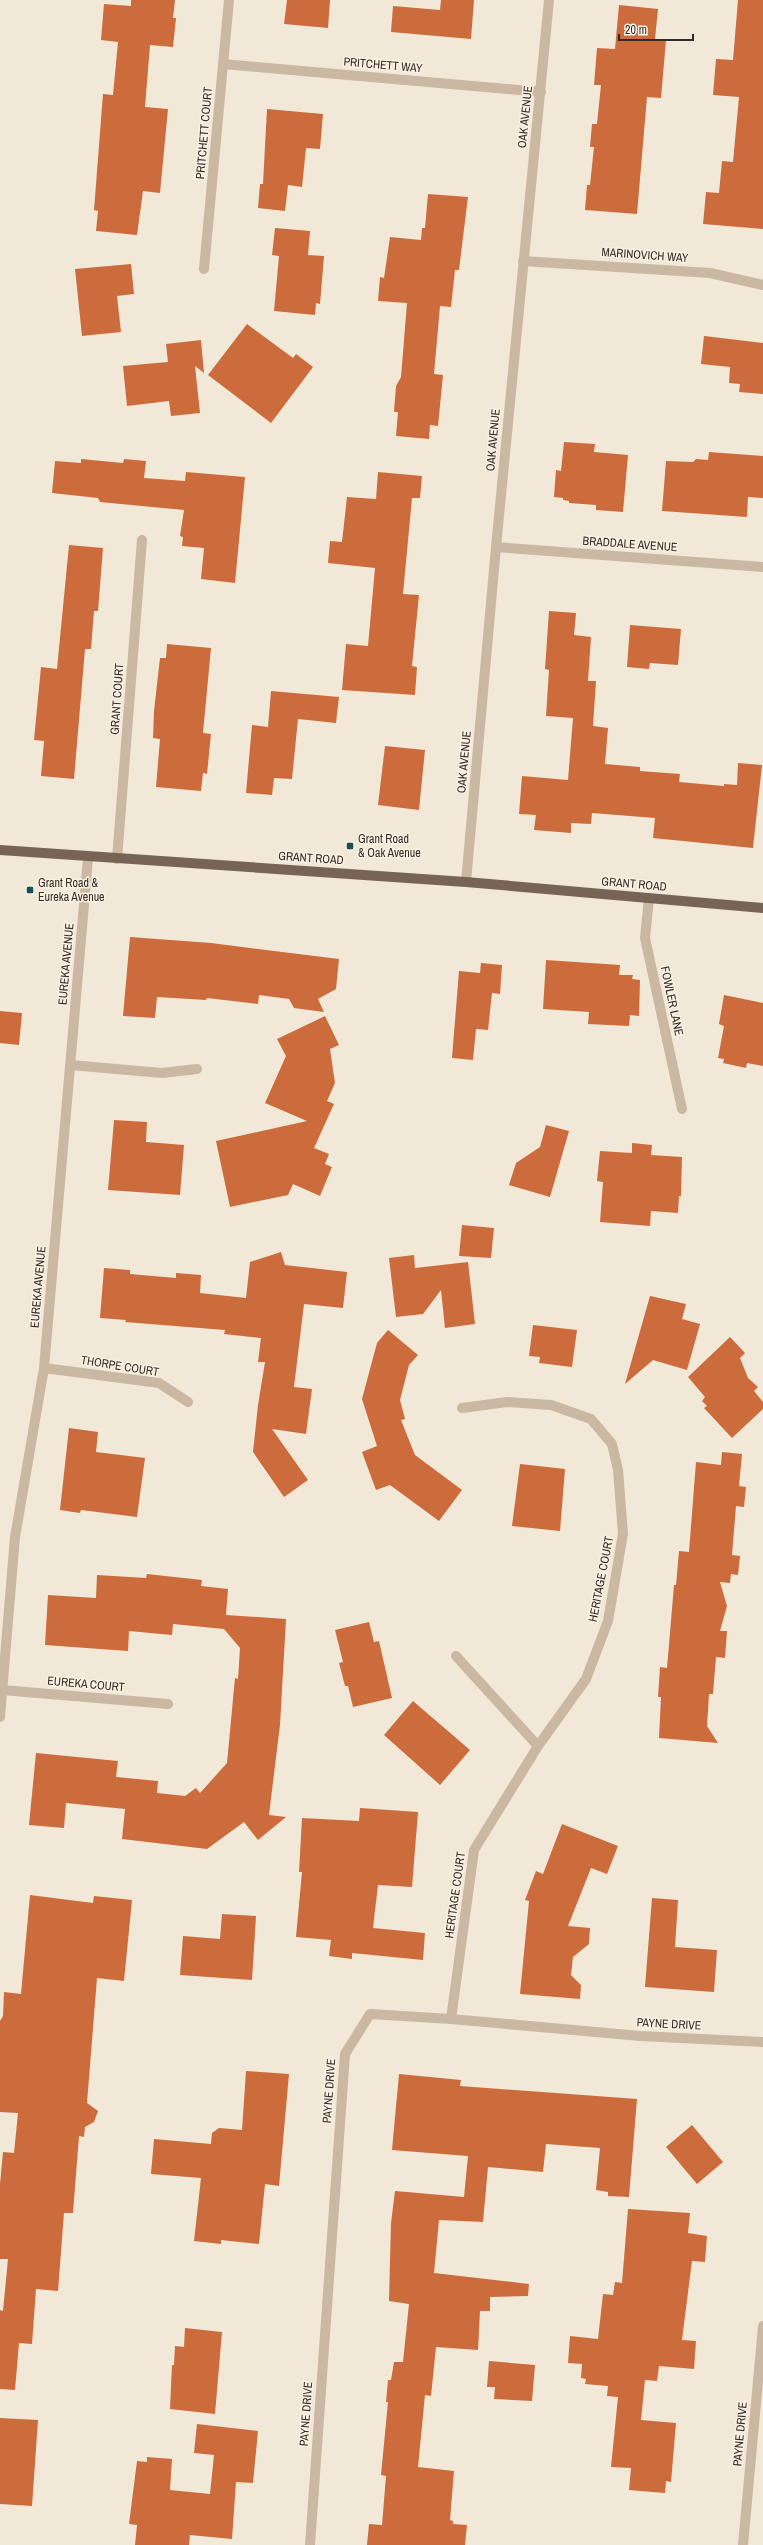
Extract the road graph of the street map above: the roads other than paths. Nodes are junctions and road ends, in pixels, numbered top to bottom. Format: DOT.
graph roads {
  1 [pos="229,0"];
  2 [pos="549,0"];
  3 [pos="223,64"];
  4 [pos="541,92"];
  5 [pos="523,261"];
  6 [pos="204,269"];
  7 [pos="763,285"];
  8 [pos="142,540"];
  9 [pos="496,547"];
  10 [pos="763,567"];
  11 [pos="0,850"];
  12 [pos="88,858"];
  13 [pos="117,859"];
  14 [pos="466,882"];
  15 [pos="649,898"];
  16 [pos="763,908"];
  17 [pos="70,1064"];
  18 [pos="197,1069"];
  19 [pos="682,1109"];
  20 [pos="44,1368"];
  21 [pos="188,1402"];
  22 [pos="462,1408"];
  23 [pos="456,1656"];
  24 [pos="2,1690"];
  25 [pos="168,1704"];
  26 [pos="0,1717"];
  27 [pos="538,1746"];
  28 [pos="451,2018"];
  29 [pos="763,2042"];
  30 [pos="763,2326"];
  31 [pos="310,2545"];
  32 [pos="743,2545"];
  1 -- 3 [label="street, PRITCHETT COURT"];
  2 -- 4 [label="street, OAK AVENUE"];
  3 -- 4 [label="street, PRITCHETT WAY"];
  3 -- 6 [label="street, PRITCHETT COURT"];
  4 -- 5 [label="street, OAK AVENUE"];
  5 -- 7 [label="street, MARINOVICH WAY"];
  5 -- 9 [label="street, OAK AVENUE"];
  8 -- 13 [label="street, GRANT COURT"];
  9 -- 10 [label="street, BRADDALE AVENUE"];
  9 -- 14 [label="street, OAK AVENUE"];
  11 -- 12 [label="main road, GRANT ROAD"];
  12 -- 13 [label="main road, GRANT ROAD"];
  12 -- 17 [label="street, EUREKA AVENUE"];
  13 -- 14 [label="main road, GRANT ROAD"];
  14 -- 15 [label="main road, GRANT ROAD"];
  15 -- 16 [label="main road, GRANT ROAD"];
  15 -- 19 [label="street, FOWLER LANE"];
  17 -- 18 [label="street"];
  17 -- 20 [label="street, EUREKA AVENUE"];
  20 -- 21 [label="street, THORPE COURT"];
  20 -- 24 [label="street, EUREKA AVENUE"];
  22 -- 27 [label="street, HERITAGE COURT"];
  23 -- 27 [label="street"];
  24 -- 25 [label="street, EUREKA COURT"];
  24 -- 26 [label="street, EUREKA AVENUE"];
  27 -- 28 [label="street, HERITAGE COURT"];
  28 -- 29 [label="street, PAYNE DRIVE"];
  28 -- 31 [label="street, PAYNE DRIVE"];
  30 -- 32 [label="street, PAYNE DRIVE"];
}
